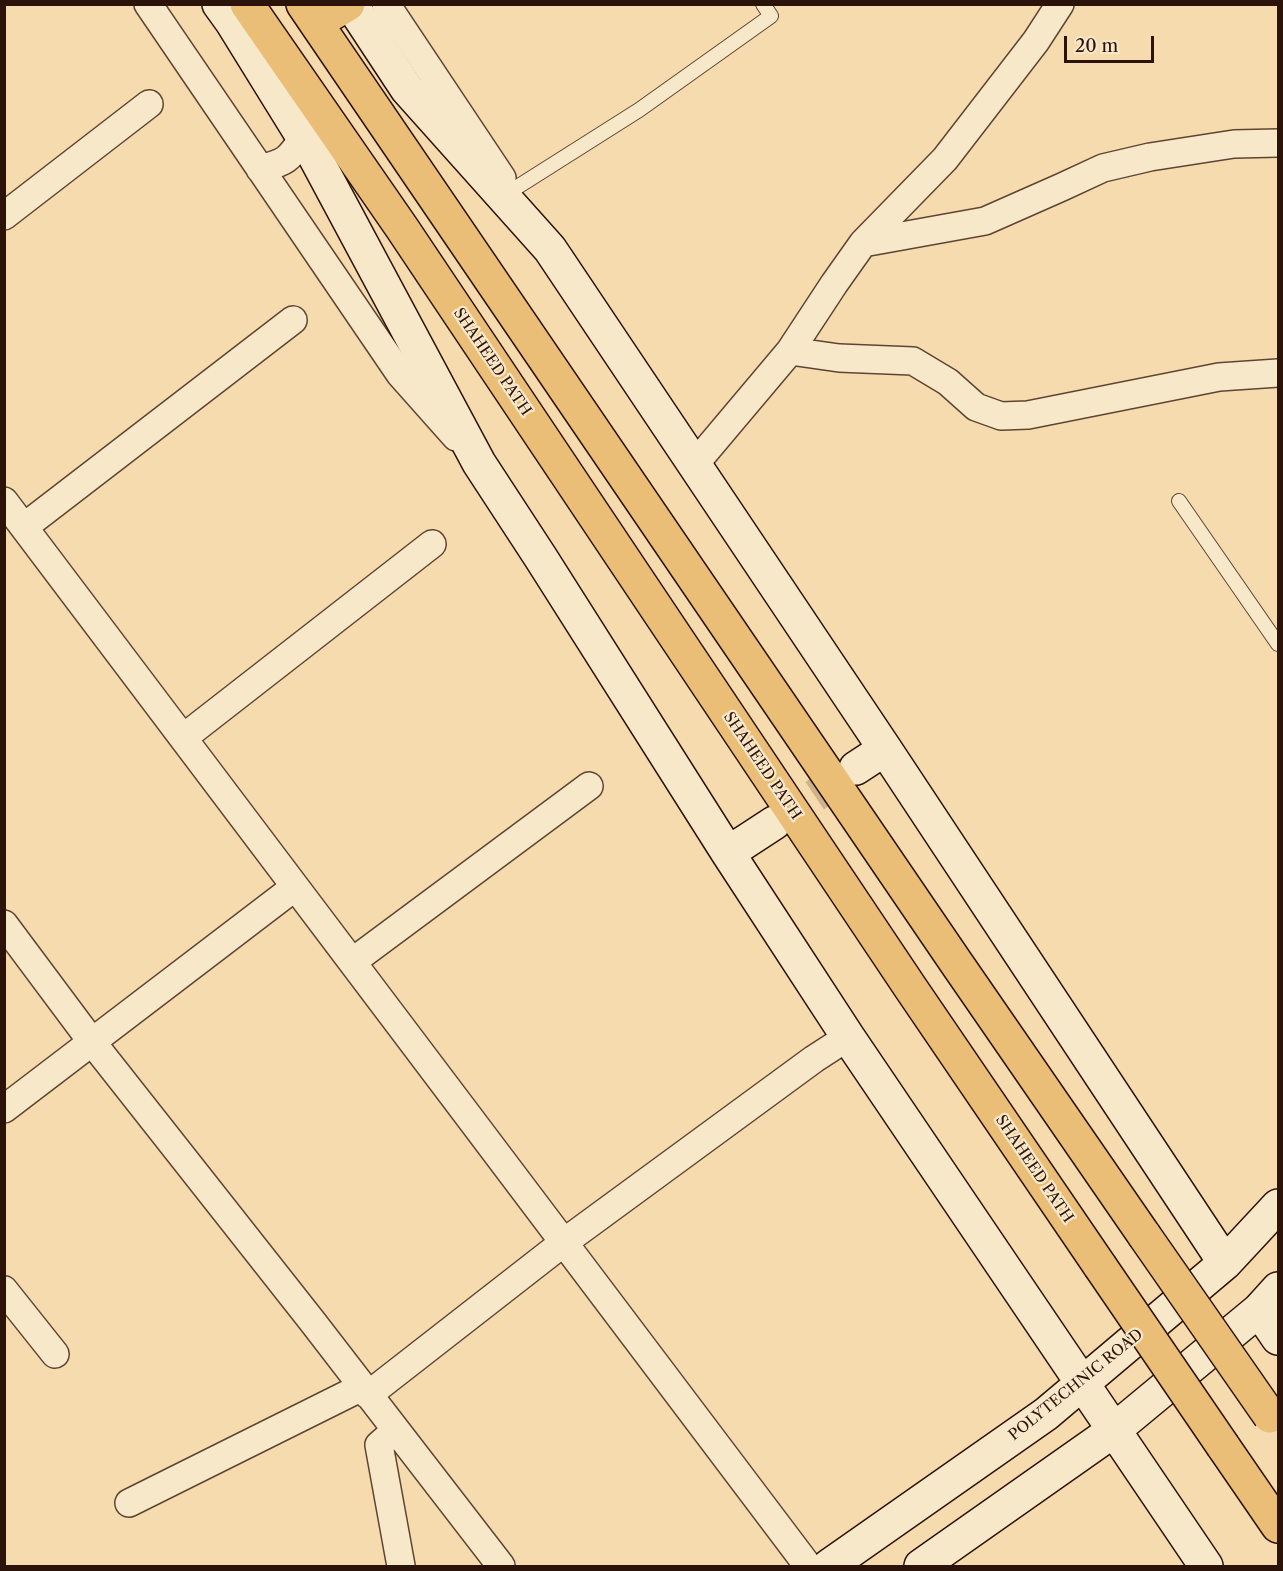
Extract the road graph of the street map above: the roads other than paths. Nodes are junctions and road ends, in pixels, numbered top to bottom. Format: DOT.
graph roads {
  1 [pos="148,4"];
  2 [pos="219,4"];
  3 [pos="247,4"];
  4 [pos="350,4"];
  5 [pos="386,4"];
  6 [pos="764,4"];
  7 [pos="1060,4"];
  8 [pos="309,14"];
  9 [pos="149,104"];
  10 [pos="304,137"];
  11 [pos="1278,143"];
  12 [pos="260,169"];
  13 [pos="511,191"];
  14 [pos="4,216"];
  15 [pos="863,243"];
  16 [pos="550,249"];
  17 [pos="293,320"];
  18 [pos="790,351"];
  19 [pos="1278,373"];
  20 [pos="479,463"];
  21 [pos="694,465"];
  22 [pos="4,501"];
  23 [pos="1179,501"];
  24 [pos="24,527"];
  25 [pos="432,544"];
  26 [pos="1278,644"];
  27 [pos="183,738"];
  28 [pos="885,749"];
  29 [pos="856,768"];
  30 [pos="589,786"];
  31 [pos="774,824"];
  32 [pos="728,853"];
  33 [pos="295,887"];
  34 [pos="4,924"];
  35 [pos="352,962"];
  36 [pos="848,1037"];
  37 [pos="92,1042"];
  38 [pos="4,1109"];
  39 [pos="1278,1206"];
  40 [pos="563,1243"];
  41 [pos="1225,1263"];
  42 [pos="4,1290"];
  43 [pos="1269,1300"];
  44 [pos="1278,1338"];
  45 [pos="55,1354"];
  46 [pos="1082,1384"];
  47 [pos="365,1391"];
  48 [pos="1274,1423"];
  49 [pos="396,1430"];
  50 [pos="1113,1431"];
  51 [pos="129,1503"];
  52 [pos="1278,1526"];
  53 [pos="401,1566"];
  54 [pos="501,1566"];
  55 [pos="808,1566"];
  56 [pos="829,1566"];
  57 [pos="921,1566"];
  58 [pos="1206,1566"];
  1 -- 12 [label="street"];
  2 -- 10 [label="street"];
  3 -- 52 [label="highway, SHAHEED PATH, bridge"];
  4 -- 8 [label="highway"];
  4 -- 16 [label="street"];
  5 -- 13 [label="street"];
  6 -- 13 [label="lane"];
  7 -- 15 [label="street"];
  8 -- 48 [label="highway, bridge"];
  9 -- 14 [label="street"];
  10 -- 12 [label="street"];
  10 -- 20 [label="street"];
  11 -- 15 [label="street"];
  12 -- 20 [label="street"];
  13 -- 16 [label="street"];
  15 -- 18 [label="street"];
  16 -- 21 [label="street"];
  17 -- 24 [label="street"];
  18 -- 19 [label="street"];
  18 -- 21 [label="street"];
  20 -- 32 [label="street"];
  21 -- 28 [label="street"];
  22 -- 24 [label="street"];
  23 -- 26 [label="lane"];
  24 -- 27 [label="street"];
  25 -- 27 [label="street"];
  27 -- 33 [label="street"];
  28 -- 29 [label="street"];
  28 -- 41 [label="street"];
  30 -- 35 [label="street"];
  31 -- 32 [label="street"];
  32 -- 36 [label="street"];
  33 -- 35 [label="street"];
  33 -- 37 [label="street"];
  34 -- 37 [label="street"];
  35 -- 40 [label="street"];
  36 -- 40 [label="street"];
  36 -- 46 [label="street"];
  37 -- 38 [label="street"];
  37 -- 47 [label="street"];
  39 -- 41 [label="street, POLYTECHNIC ROAD"];
  40 -- 47 [label="street"];
  40 -- 55 [label="street"];
  41 -- 46 [label="street, POLYTECHNIC ROAD"];
  42 -- 45 [label="street"];
  43 -- 44 [label="street"];
  43 -- 50 [label="street"];
  46 -- 50 [label="street"];
  46 -- 56 [label="street, POLYTECHNIC ROAD"];
  47 -- 49 [label="street"];
  47 -- 51 [label="street"];
  49 -- 53 [label="street"];
  49 -- 54 [label="street"];
  50 -- 57 [label="street"];
  50 -- 58 [label="street"];
}
